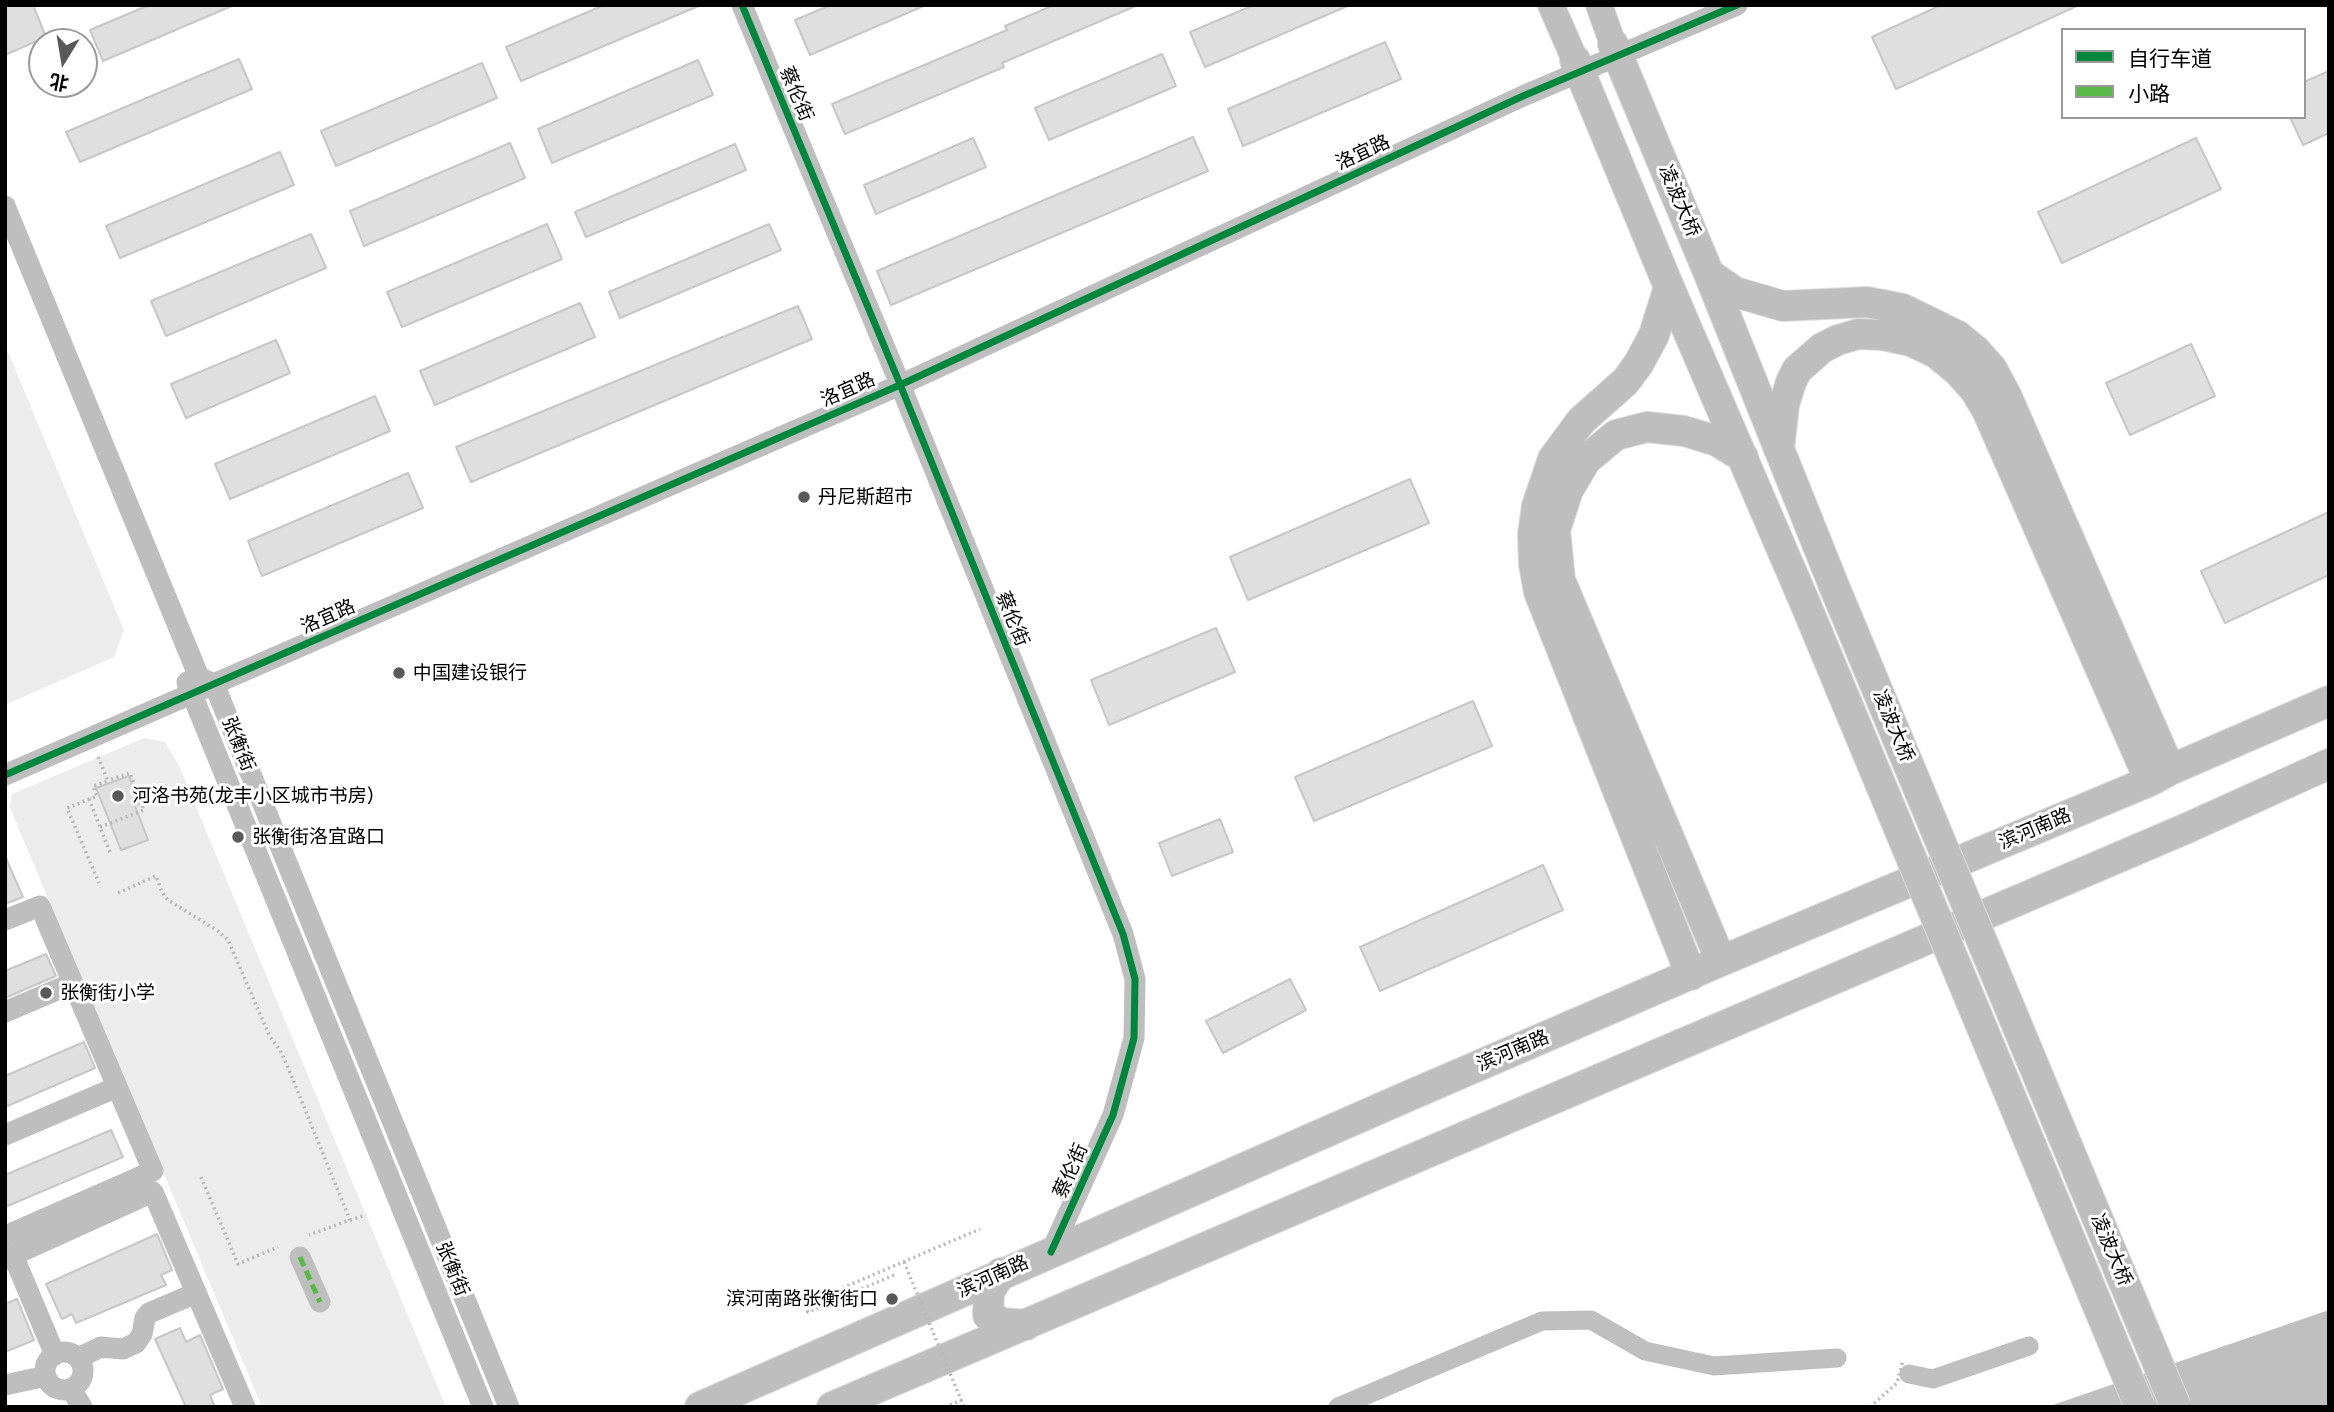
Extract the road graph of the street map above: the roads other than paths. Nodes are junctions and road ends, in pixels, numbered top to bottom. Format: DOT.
graph roads {
  1 [pos="742,5"];
  2 [pos="1551,5"];
  3 [pos="1599,5"];
  4 [pos="1702,5"];
  5 [pos="1737,5"];
  6 [pos="1615,50"];
  7 [pos="1578,66"];
  8 [pos="5,206"];
  9 [pos="5,240"];
  10 [pos="1709,274"];
  11 [pos="1669,287"];
  12 [pos="897,378"];
  13 [pos="1779,449"];
  14 [pos="1743,457"];
  15 [pos="198,684"];
  16 [pos="2329,701"];
  17 [pos="5,760"];
  18 [pos="2329,764"];
  19 [pos="5,775"];
  20 [pos="2160,776"];
  21 [pos="5,920"];
  22 [pos="1721,961"];
  23 [pos="1691,975"];
  24 [pos="73,984"];
  25 [pos="5,1012"];
  26 [pos="117,1087"];
  27 [pos="5,1135"];
  28 [pos="8,1250"];
  29 [pos="1051,1252"];
  30 [pos="300,1257"];
  31 [pos="1001,1273"];
  32 [pos="197,1293"];
  33 [pos="320,1302"];
  34 [pos="1026,1325"];
  35 [pos="55,1355"];
  36 [pos="78,1358"];
  37 [pos="46,1376"];
  38 [pos="5,1384"];
  39 [pos="76,1398"];
  40 [pos="245,1407"];
  41 [pos="483,1407"];
  42 [pos="509,1407"];
  43 [pos="701,1407"];
  44 [pos="832,1407"];
  45 [pos="2140,1407"];
  46 [pos="2176,1407"];
  1 -- 12 [label="street, 蔡伦街"];
  2 -- 7 [label="main road"];
  3 -- 6 [label="main road"];
  4 -- 6 [label="street, 洛宜路"];
  5 -- 6 [label="street, 洛宜路"];
  6 -- 7 [label="street, 洛宜路"];
  6 -- 10 [label="highway, 凌波大桥"];
  7 -- 11 [label="highway, 凌波大桥"];
  7 -- 12 [label="street, 洛宜路"];
  8 -- 15 [label="street, 张衡街"];
  9 -- 15 [label="street, 张衡街"];
  10 -- 13 [label="highway, 凌波大桥"];
  10 -- 20 [label="highway"];
  11 -- 14 [label="highway, 凌波大桥"];
  11 -- 23 [label="highway"];
  12 -- 15 [label="street, 洛宜路"];
  12 -- 29 [label="street, 蔡伦街"];
  13 -- 20 [label="highway"];
  13 -- 46 [label="highway, 凌波大桥, bridge"];
  14 -- 22 [label="highway"];
  14 -- 45 [label="highway, 凌波大桥, bridge"];
  15 -- 17 [label="street, 洛宜路"];
  15 -- 19 [label="street, 洛宜路"];
  15 -- 41 [label="street, 张衡街"];
  15 -- 42 [label="street, 张衡街"];
  16 -- 20 [label="highway, 滨河南路"];
  18 -- 34 [label="highway"];
  20 -- 22 [label="highway, 滨河南路"];
  21 -- 24 [label="street"];
  22 -- 23 [label="highway, 滨河南路"];
  23 -- 29 [label="highway, 滨河南路"];
  24 -- 25 [label="street"];
  24 -- 26 [label="street"];
  26 -- 27 [label="street"];
  26 -- 28 [label="street"];
  28 -- 32 [label="street"];
  28 -- 35 [label="street"];
  29 -- 31 [label="highway, 滨河南路"];
  30 -- 33 [label="street"];
  31 -- 34 [label="highway"];
  31 -- 43 [label="highway, 滨河南路"];
  32 -- 36 [label="street"];
  32 -- 40 [label="street"];
  34 -- 44 [label="highway"];
  35 -- 36 [label="street"];
  35 -- 37 [label="street"];
  36 -- 39 [label="street"];
  37 -- 38 [label="street"];
  37 -- 39 [label="street"];
}
